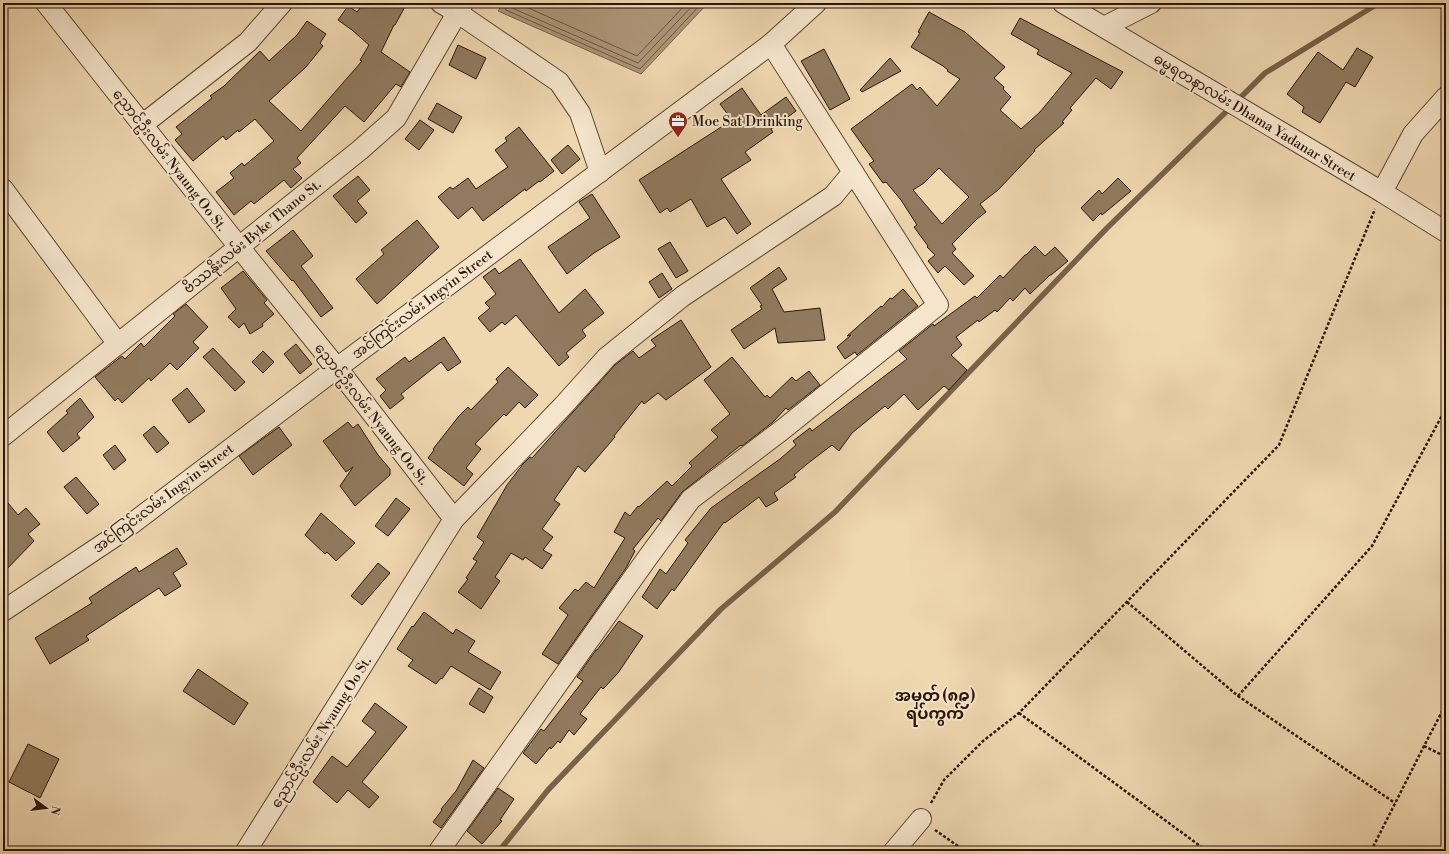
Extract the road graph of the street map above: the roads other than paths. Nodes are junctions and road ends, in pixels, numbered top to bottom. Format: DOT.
graph roads {
  1 [pos="46,3"];
  2 [pos="282,3"];
  3 [pos="441,3"];
  4 [pos="816,3"];
  5 [pos="1063,3"];
  6 [pos="1151,3"];
  7 [pos="461,8"];
  8 [pos="1104,27"];
  9 [pos="771,44"];
  10 [pos="1446,97"];
  11 [pos="142,124"];
  12 [pos="600,172"];
  13 [pos="853,172"];
  14 [pos="3,189"];
  15 [pos="1382,192"];
  16 [pos="1446,232"];
  17 [pos="239,247"];
  18 [pos="118,344"];
  19 [pos="337,368"];
  20 [pos="3,436"];
  21 [pos="454,519"];
  22 [pos="3,611"];
  23 [pos="921,819"];
  24 [pos="246,851"];
  25 [pos="439,851"];
  26 [pos="894,851"];
  1 -- 11 [label="street, ညောင်ဦးလမ်း Nyaung Oo St."];
  2 -- 11 [label="street"];
  3 -- 7 [label="street"];
  4 -- 9 [label="street, အင်ကြင်းလမ်း Ingyin Street"];
  5 -- 8 [label="street, ဓမ္မရတနာလမ်း Dhama Yadanar Street"];
  6 -- 8 [label="street"];
  7 -- 12 [label="street"];
  7 -- 17 [label="street, ဗိဿနိုးလမ်း Byke Thano St."];
  8 -- 15 [label="street, ဓမ္မရတနာလမ်း Dhama Yadanar Street"];
  9 -- 12 [label="street, အင်ကြင်းလမ်း Ingyin Street"];
  9 -- 13 [label="street"];
  10 -- 15 [label="street"];
  11 -- 17 [label="street, ညောင်ဦးလမ်း Nyaung Oo St."];
  12 -- 19 [label="street, အင်ကြင်းလမ်း Ingyin Street"];
  13 -- 21 [label="street"];
  13 -- 25 [label="street"];
  14 -- 18 [label="street"];
  15 -- 16 [label="street, ဓမ္မရတနာလမ်း Dhama Yadanar Street"];
  17 -- 18 [label="street, ဗိဿနိုးလမ်း Byke Thano St."];
  17 -- 19 [label="street, ညောင်ဦးလမ်း Nyaung Oo St."];
  18 -- 20 [label="street, ဗိဿနိုးလမ်း Byke Thano St."];
  19 -- 21 [label="street, ညောင်ဦးလမ်း Nyaung Oo St."];
  19 -- 22 [label="street, အင်ကြင်းလမ်း Ingyin Street"];
  21 -- 24 [label="street, ညောင်ဦးလမ်း Nyaung Oo St."];
  23 -- 26 [label="street"];
}
